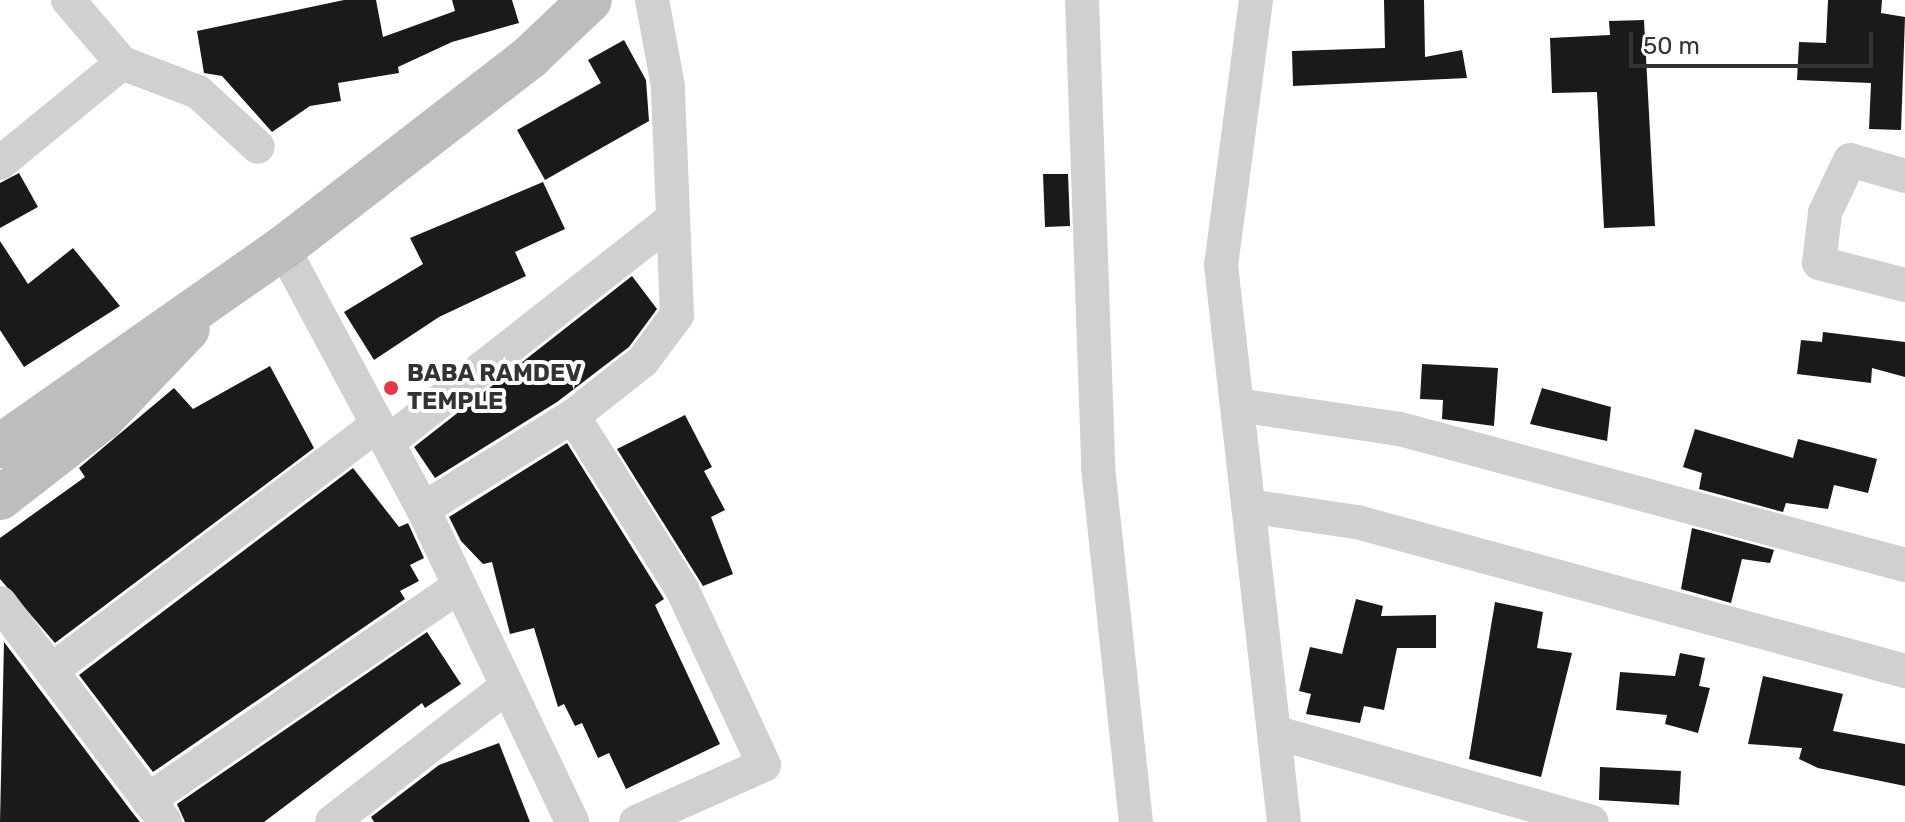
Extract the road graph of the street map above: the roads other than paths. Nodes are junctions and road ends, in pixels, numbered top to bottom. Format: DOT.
graph roads {
  1 [pos="68,0"];
  2 [pos="590,0"];
  3 [pos="652,0"];
  4 [pos="1082,0"];
  5 [pos="1256,0"];
  6 [pos="122,63"];
  7 [pos="258,147"];
  8 [pos="0,163"];
  9 [pos="1905,176"];
  10 [pos="670,221"];
  11 [pos="283,248"];
  12 [pos="1905,285"];
  13 [pos="209,301"];
  14 [pos="1237,405"];
  15 [pos="573,416"];
  16 [pos="383,433"];
  17 [pos="0,446"];
  18 [pos="0,498"];
  19 [pos="1248,506"];
  20 [pos="423,509"];
  21 [pos="1905,565"];
  22 [pos="458,587"];
  23 [pos="0,603"];
  24 [pos="52,670"];
  25 [pos="1905,671"];
  26 [pos="506,687"];
  27 [pos="1274,732"];
  28 [pos="156,811"];
  29 [pos="350,816"];
  30 [pos="572,822"];
  31 [pos="636,822"];
  32 [pos="1136,822"];
  33 [pos="1284,822"];
  34 [pos="1592,822"];
  1 -- 6 [label="street"];
  2 -- 11 [label="street"];
  3 -- 10 [label="street"];
  4 -- 32 [label="street"];
  5 -- 14 [label="street"];
  6 -- 7 [label="street"];
  6 -- 8 [label="street"];
  9 -- 12 [label="street"];
  10 -- 15 [label="street"];
  10 -- 16 [label="street"];
  11 -- 13 [label="street"];
  11 -- 16 [label="street"];
  13 -- 17 [label="street"];
  13 -- 18 [label="street"];
  14 -- 19 [label="street"];
  14 -- 21 [label="street"];
  15 -- 20 [label="street"];
  15 -- 31 [label="street"];
  16 -- 20 [label="street"];
  16 -- 24 [label="street"];
  19 -- 25 [label="street"];
  19 -- 27 [label="street"];
  20 -- 22 [label="street"];
  22 -- 26 [label="street"];
  22 -- 28 [label="street"];
  23 -- 24 [label="street"];
  24 -- 28 [label="street"];
  26 -- 29 [label="street"];
  26 -- 30 [label="street"];
  27 -- 33 [label="street"];
  27 -- 34 [label="street"];
}
